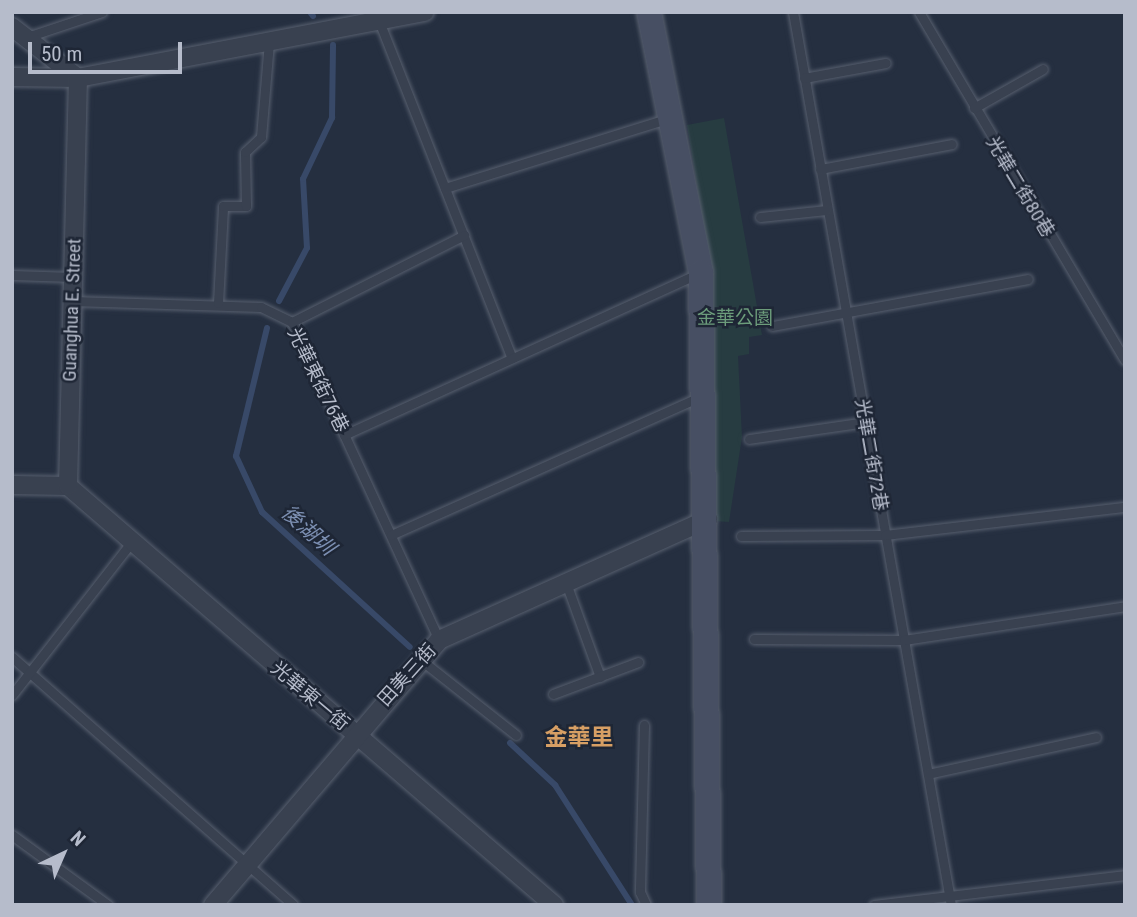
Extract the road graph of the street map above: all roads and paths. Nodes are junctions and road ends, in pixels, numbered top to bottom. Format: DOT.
graph roads {
  1 [pos="102,12"];
  2 [pos="425,12"];
  3 [pos="649,12"];
  4 [pos="793,12"];
  5 [pos="919,12"];
  6 [pos="379,21"];
  7 [pos="18,32"];
  8 [pos="269,42"];
  9 [pos="886,63"];
  10 [pos="1043,69"];
  11 [pos="12,77"];
  12 [pos="78,78"];
  13 [pos="804,78"];
  14 [pos="974,108"];
  15 [pos="675,117"];
  16 [pos="953,144"];
  17 [pos="820,169"];
  18 [pos="445,188"];
  19 [pos="827,210"];
  20 [pos="760,217"];
  21 [pos="464,235"];
  22 [pos="701,272"];
  23 [pos="12,275"];
  24 [pos="73,277"];
  25 [pos="1028,279"];
  26 [pos="72,301"];
  27 [pos="218,303"];
  28 [pos="846,312"];
  29 [pos="292,322"];
  30 [pos="772,326"];
  31 [pos="512,358"];
  32 [pos="1125,360"];
  33 [pos="706,394"];
  34 [pos="865,422"];
  35 [pos="344,435"];
  36 [pos="749,439"];
  37 [pos="12,485"];
  38 [pos="68,486"];
  39 [pos="1125,507"];
  40 [pos="708,519"];
  41 [pos="885,535"];
  42 [pos="391,536"];
  43 [pos="741,536"];
  44 [pos="130,544"];
  45 [pos="566,583"];
  46 [pos="1125,606"];
  47 [pos="754,639"];
  48 [pos="439,640"];
  49 [pos="904,640"];
  50 [pos="12,657"];
  51 [pos="419,659"];
  52 [pos="638,662"];
  53 [pos="30,673"];
  54 [pos="600,677"];
  55 [pos="553,694"];
  56 [pos="12,695"];
  57 [pos="645,725"];
  58 [pos="354,734"];
  59 [pos="516,735"];
  60 [pos="1096,737"];
  61 [pos="928,774"];
  62 [pos="12,835"];
  63 [pos="246,865"];
  64 [pos="1125,875"];
  65 [pos="950,901"];
  66 [pos="108,905"];
  67 [pos="213,905"];
  68 [pos="293,905"];
  69 [pos="554,905"];
  70 [pos="646,905"];
  71 [pos="709,905"];
  72 [pos="874,905"];
  1 -- 7 [label="lane"];
  2 -- 6 [label="street"];
  3 -- 15 [label="street"];
  4 -- 13 [label="lane, 光華二街72巷"];
  5 -- 14 [label="lane, 光華二街80巷"];
  6 -- 8 [label="street"];
  6 -- 18 [label="lane"];
  7 -- 12 [label="street"];
  8 -- 12 [label="street"];
  8 -- 27 [label="lane"];
  9 -- 13 [label="lane"];
  10 -- 14 [label="lane"];
  11 -- 12 [label="street"];
  12 -- 24 [label="street, Guanghua E. Street"];
  13 -- 17 [label="lane, 光華二街72巷"];
  14 -- 32 [label="lane, 光華二街80巷"];
  15 -- 18 [label="lane"];
  15 -- 22 [label="street"];
  16 -- 17 [label="lane"];
  17 -- 19 [label="lane, 光華二街72巷"];
  18 -- 21 [label="lane"];
  19 -- 20 [label="lane"];
  19 -- 28 [label="lane, 光華二街72巷"];
  21 -- 29 [label="lane"];
  21 -- 31 [label="lane"];
  22 -- 31 [label="lane"];
  22 -- 33 [label="street"];
  23 -- 24 [label="lane"];
  24 -- 26 [label="street, Guanghua E. Street"];
  25 -- 28 [label="lane"];
  26 -- 27 [label="lane, 光華東街76巷"];
  26 -- 38 [label="street, Guanghua E. Street"];
  27 -- 29 [label="lane, 光華東街76巷"];
  28 -- 30 [label="lane"];
  28 -- 34 [label="lane, 光華二街72巷"];
  29 -- 35 [label="lane, 光華東街76巷"];
  31 -- 35 [label="lane"];
  33 -- 40 [label="street"];
  33 -- 42 [label="lane"];
  34 -- 36 [label="lane"];
  34 -- 41 [label="lane, 光華二街72巷"];
  35 -- 42 [label="lane, 光華東街76巷"];
  37 -- 38 [label="street"];
  38 -- 44 [label="street, 光華東一街"];
  39 -- 41 [label="lane"];
  40 -- 45 [label="street, 田美三街"];
  40 -- 71 [label="street"];
  41 -- 43 [label="lane"];
  41 -- 49 [label="lane, 光華二街72巷"];
  42 -- 48 [label="lane, 光華東街76巷"];
  44 -- 53 [label="lane"];
  44 -- 58 [label="street, 光華東一街"];
  45 -- 48 [label="street, 田美三街"];
  45 -- 54 [label="lane"];
  46 -- 49 [label="lane"];
  47 -- 49 [label="lane"];
  48 -- 51 [label="street, 田美三街"];
  49 -- 61 [label="lane, 光華二街72巷"];
  50 -- 53 [label="lane"];
  51 -- 58 [label="street, 田美三街"];
  51 -- 59 [label="lane"];
  52 -- 54 [label="lane"];
  53 -- 56 [label="lane"];
  53 -- 63 [label="lane"];
  54 -- 55 [label="lane"];
  57 -- 70 [label="lane"];
  58 -- 63 [label="street, 田美三街"];
  58 -- 69 [label="street, 光華東一街"];
  60 -- 61 [label="lane"];
  61 -- 65 [label="lane, 光華二街72巷"];
  62 -- 66 [label="lane"];
  63 -- 67 [label="street, 田美三街"];
  63 -- 68 [label="lane"];
  64 -- 65 [label="lane"];
  65 -- 72 [label="lane"];
}
